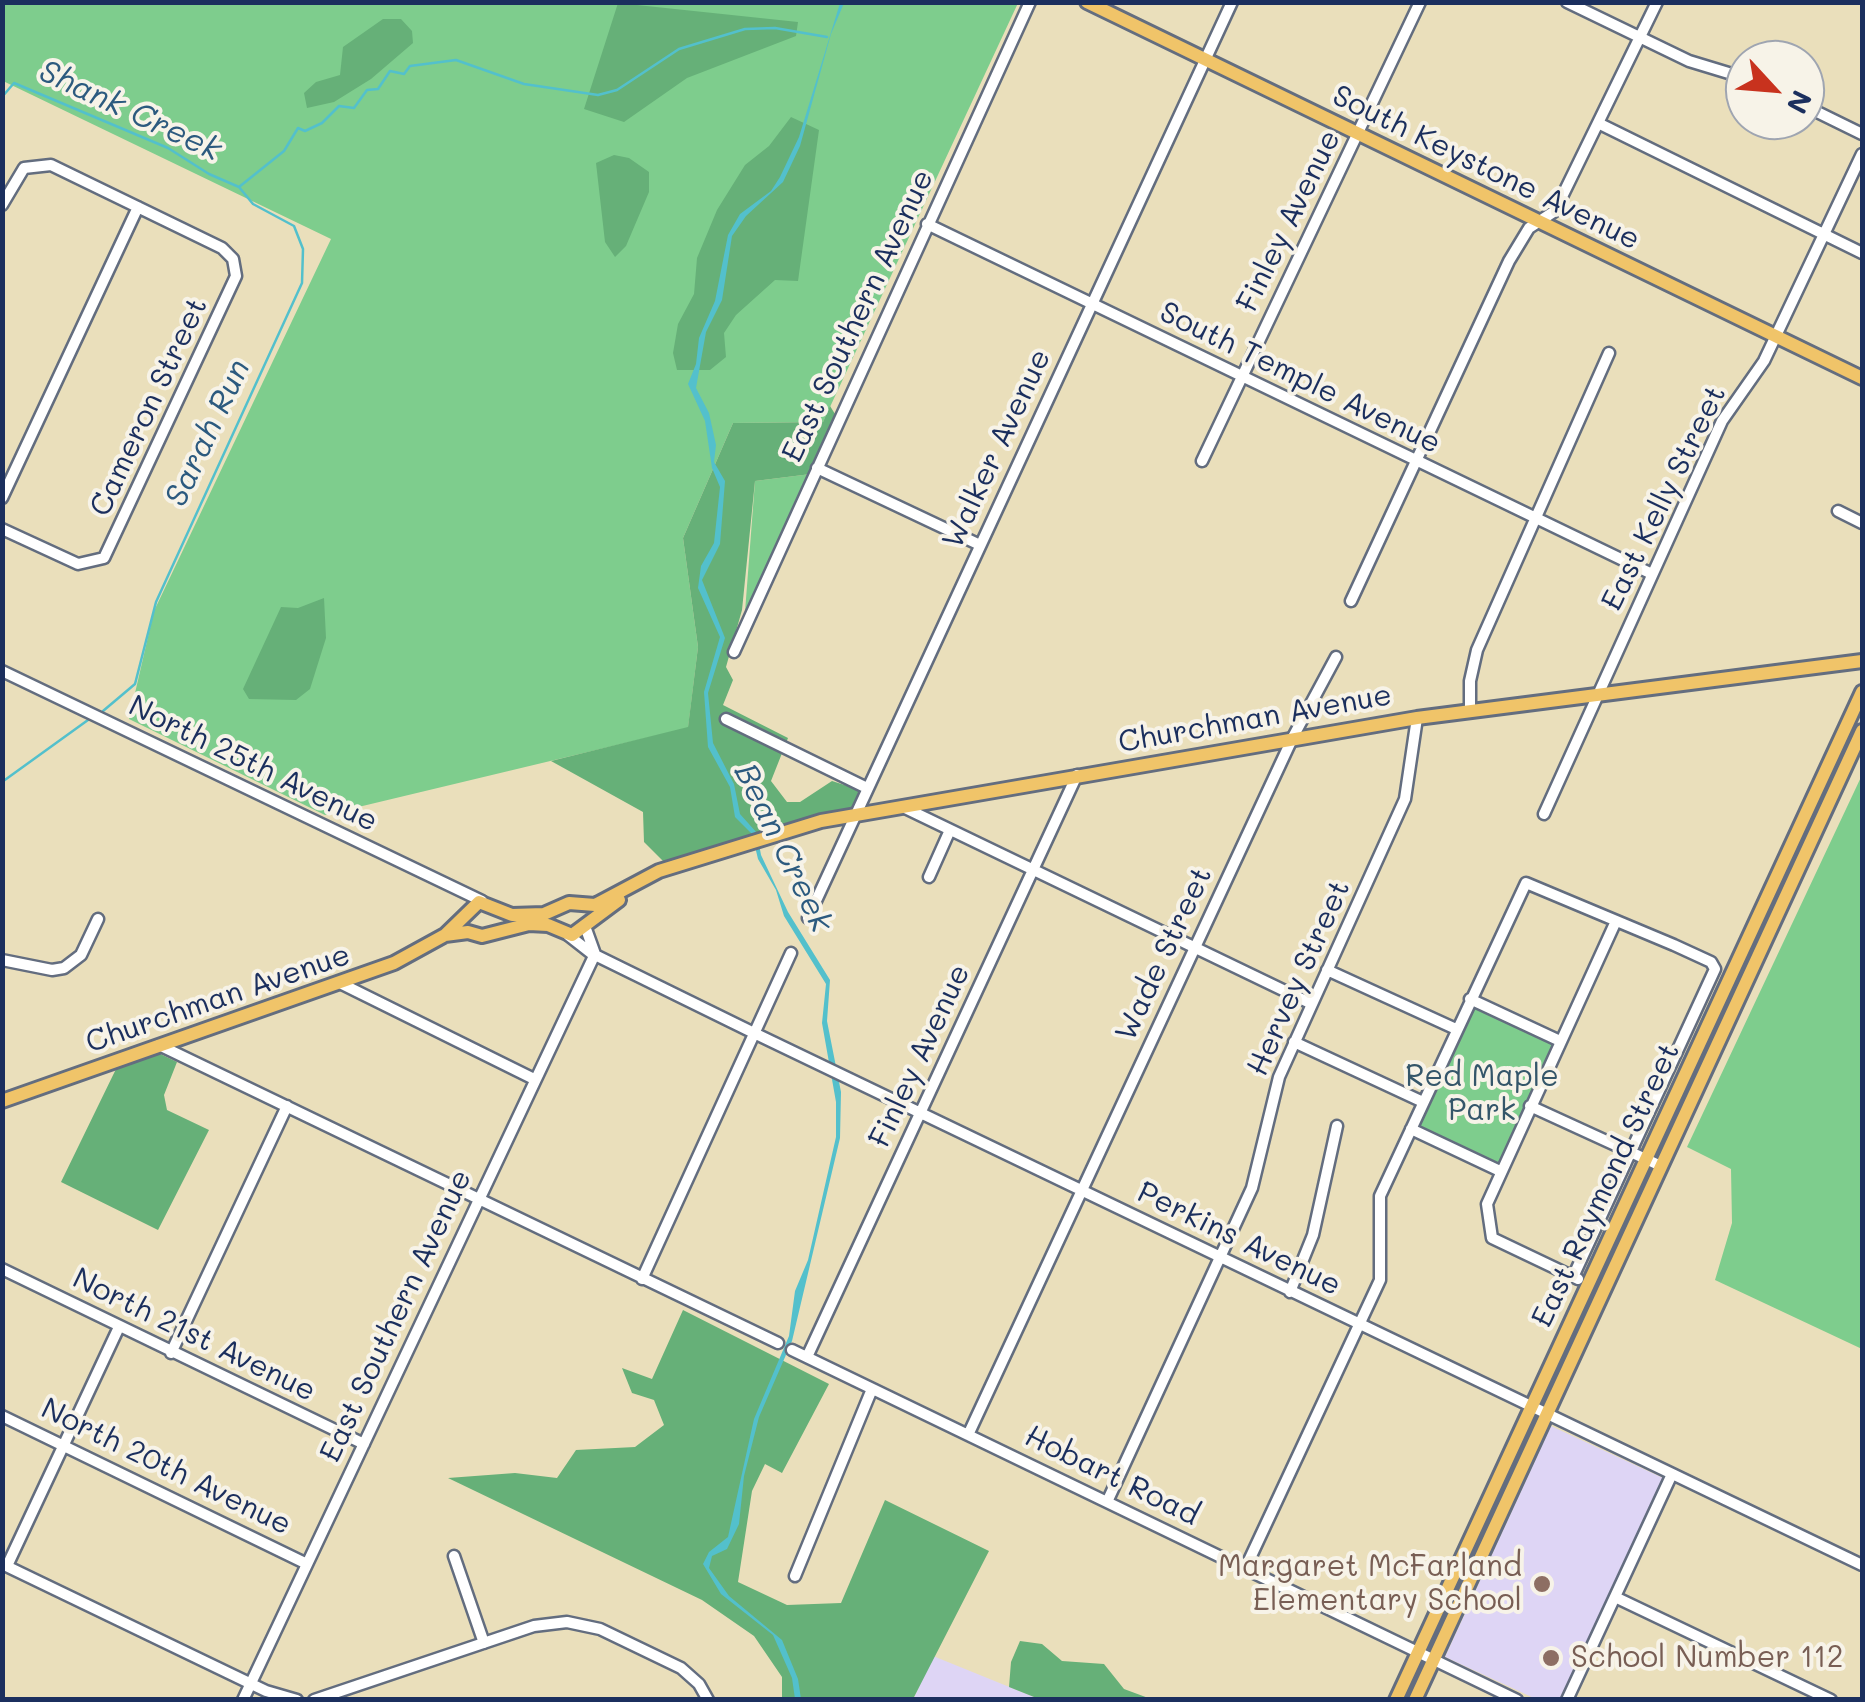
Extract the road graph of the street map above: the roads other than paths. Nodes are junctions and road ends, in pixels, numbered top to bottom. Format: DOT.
graph roads {
  1 [pos="1030,2"];
  2 [pos="1087,2"];
  3 [pos="1232,2"];
  4 [pos="1420,2"];
  5 [pos="1568,2"];
  6 [pos="1657,2"];
  7 [pos="1640,37"];
  8 [pos="1205,59"];
  9 [pos="1725,72"];
  10 [pos="1825,116"];
  11 [pos="1598,123"];
  12 [pos="1359,133"];
  13 [pos="1862,134"];
  14 [pos="1862,154"];
  15 [pos="2,205"];
  16 [pos="138,207"];
  17 [pos="1542,220"];
  18 [pos="927,224"];
  19 [pos="1824,235"];
  20 [pos="1862,253"];
  21 [pos="1092,302"];
  22 [pos="1775,336"];
  23 [pos="1608,353"];
  24 [pos="1242,377"];
  25 [pos="1862,378"];
  26 [pos="1416,459"];
  27 [pos="1202,461"];
  28 [pos="817,468"];
  29 [pos="2,498"];
  30 [pos="1838,512"];
  31 [pos="1533,520"];
  32 [pos="1862,523"];
  33 [pos="2,529"];
  34 [pos="980,544"];
  35 [pos="1652,574"];
  36 [pos="1351,600"];
  37 [pos="734,652"];
  38 [pos="1336,657"];
  39 [pos="1862,661"];
  40 [pos="2,671"];
  41 [pos="1862,692"];
  42 [pos="1600,693"];
  43 [pos="1470,710"];
  44 [pos="1417,718"];
  45 [pos="726,719"];
  46 [pos="1862,732"];
  47 [pos="1292,737"];
  48 [pos="1077,775"];
  49 [pos="867,788"];
  50 [pos="902,806"];
  51 [pos="1544,814"];
  52 [pos="854,815"];
  53 [pos="950,830"];
  54 [pos="1034,870"];
  55 [pos="665,872"];
  56 [pos="928,877"];
  57 [pos="482,901"];
  58 [pos="579,905"];
  59 [pos="465,912"];
  60 [pos="556,912"];
  61 [pos="808,918"];
  62 [pos="98,919"];
  63 [pos="1616,921"];
  64 [pos="587,927"];
  65 [pos="562,932"];
  66 [pos="473,933"];
  67 [pos="445,935"];
  68 [pos="1195,948"];
  69 [pos="790,953"];
  70 [pos="596,954"];
  71 [pos="2,960"];
  72 [pos="1327,970"];
  73 [pos="340,982"];
  74 [pos="1470,999"];
  75 [pos="1312,1004"];
  76 [pos="1456,1029"];
  77 [pos="754,1033"];
  78 [pos="1560,1041"];
  79 [pos="1294,1042"];
  80 [pos="158,1044"];
  81 [pos="534,1079"];
  82 [pos="2,1101"];
  83 [pos="1423,1102"];
  84 [pos="287,1106"];
  85 [pos="1530,1106"];
  86 [pos="921,1114"];
  87 [pos="1336,1126"];
  88 [pos="1411,1129"];
  89 [pos="1630,1152"];
  90 [pos="1646,1159"];
  91 [pos="1661,1166"];
  92 [pos="1500,1171"];
  93 [pos="1081,1192"];
  94 [pos="478,1199"];
  95 [pos="1221,1258"];
  96 [pos="2,1269"];
  97 [pos="1573,1277"];
  98 [pos="642,1279"];
  99 [pos="1588,1284"];
  100 [pos="1290,1292"];
  101 [pos="1360,1325"];
  102 [pos="120,1327"];
  103 [pos="778,1344"];
  104 [pos="792,1350"];
  105 [pos="171,1352"];
  106 [pos="807,1357"];
  107 [pos="872,1388"];
  108 [pos="1530,1407"];
  109 [pos="1545,1414"];
  110 [pos="2,1416"];
  111 [pos="968,1435"];
  112 [pos="364,1444"];
  113 [pos="64,1446"];
  114 [pos="1672,1474"];
  115 [pos="1107,1502"];
  116 [pos="454,1556"];
  117 [pos="307,1564"];
  118 [pos="1862,1564"];
  119 [pos="5,1565"];
  120 [pos="1245,1568"];
  121 [pos="795,1576"];
  122 [pos="1615,1598"];
  123 [pos="484,1643"];
  124 [pos="1418,1653"];
  125 [pos="1433,1660"];
  126 [pos="250,1684"];
  127 [pos="706,1697"];
  128 [pos="243,1700"];
  129 [pos="298,1700"];
  130 [pos="314,1700"];
  131 [pos="1396,1700"];
  132 [pos="1415,1700"];
  133 [pos="1518,1700"];
  134 [pos="1567,1700"];
  135 [pos="1830,1700"];
  1 -- 18 [label="street, East Southern Avenue"];
  2 -- 8 [label="main road, South Keystone Avenue"];
  3 -- 8 [label="street, Walker Avenue"];
  4 -- 12 [label="street, Finley Avenue"];
  5 -- 7 [label="street"];
  6 -- 7 [label="street"];
  7 -- 9 [label="street"];
  7 -- 11 [label="street"];
  8 -- 12 [label="main road, South Keystone Avenue"];
  8 -- 21 [label="street, Walker Avenue"];
  10 -- 13 [label="street"];
  11 -- 17 [label="street"];
  11 -- 19 [label="street"];
  12 -- 17 [label="main road, South Keystone Avenue"];
  12 -- 24 [label="street, Finley Avenue"];
  14 -- 19 [label="street, East Kelly Street"];
  15 -- 16 [label="street"];
  16 -- 29 [label="street"];
  16 -- 33 [label="street, Cameron Street"];
  17 -- 22 [label="main road, South Keystone Avenue"];
  17 -- 26 [label="street"];
  18 -- 21 [label="street, South Temple Avenue"];
  18 -- 28 [label="street, East Southern Avenue"];
  19 -- 20 [label="street"];
  19 -- 22 [label="street, East Kelly Street"];
  21 -- 24 [label="street, South Temple Avenue"];
  21 -- 34 [label="street, Walker Avenue"];
  22 -- 25 [label="main road, South Keystone Avenue"];
  22 -- 35 [label="street, East Kelly Street"];
  23 -- 31 [label="street"];
  24 -- 26 [label="street, South Temple Avenue"];
  24 -- 27 [label="street, Finley Avenue"];
  26 -- 31 [label="street, South Temple Avenue"];
  26 -- 36 [label="street"];
  28 -- 34 [label="street"];
  28 -- 37 [label="street, East Southern Avenue"];
  30 -- 32 [label="street"];
  31 -- 35 [label="street, South Temple Avenue"];
  31 -- 43 [label="street"];
  34 -- 49 [label="street, Walker Avenue"];
  35 -- 42 [label="street, East Kelly Street"];
  38 -- 47 [label="street, Wade Street"];
  39 -- 42 [label="main road, Churchman Avenue"];
  40 -- 57 [label="street, North 25th Avenue"];
  41 -- 90 [label="main road, East Raymond Street"];
  42 -- 43 [label="main road, Churchman Avenue"];
  42 -- 51 [label="street, East Kelly Street"];
  43 -- 44 [label="main road, Churchman Avenue"];
  44 -- 47 [label="main road, Churchman Avenue"];
  44 -- 72 [label="street, Hervey Street"];
  45 -- 49 [label="street"];
  46 -- 91 [label="main road, East Raymond Street"];
  47 -- 48 [label="main road, Churchman Avenue"];
  47 -- 68 [label="street, Wade Street"];
  48 -- 50 [label="main road, Churchman Avenue"];
  48 -- 54 [label="street, Finley Avenue"];
  49 -- 52 [label="street, Walker Avenue"];
  50 -- 52 [label="main road, Churchman Avenue"];
  50 -- 53 [label="street"];
  52 -- 55 [label="main road, Churchman Avenue"];
  52 -- 61 [label="street, Walker Avenue"];
  53 -- 54 [label="street"];
  53 -- 56 [label="street"];
  54 -- 68 [label="street"];
  54 -- 86 [label="street, Finley Avenue"];
  55 -- 58 [label="main road, Churchman Avenue"];
  55 -- 64 [label="main road, Churchman Avenue"];
  57 -- 59 [label="main road, Churchman Avenue"];
  57 -- 60 [label="main road, Churchman Avenue"];
  58 -- 60 [label="main road, Churchman Avenue"];
  58 -- 64 [label="main road"];
  59 -- 66 [label="main road"];
  59 -- 67 [label="main road, Churchman Avenue"];
  60 -- 65 [label="main road"];
  62 -- 71 [label="street"];
  63 -- 74 [label="street"];
  63 -- 78 [label="street"];
  63 -- 89 [label="street"];
  64 -- 65 [label="main road, Churchman Avenue"];
  64 -- 70 [label="street"];
  65 -- 66 [label="main road, Churchman Avenue"];
  65 -- 70 [label="street, Perkins Avenue"];
  66 -- 67 [label="main road, Churchman Avenue"];
  67 -- 73 [label="main road, Churchman Avenue"];
  68 -- 75 [label="street"];
  68 -- 93 [label="street, Wade Street"];
  69 -- 77 [label="street"];
  70 -- 77 [label="street, Perkins Avenue"];
  70 -- 81 [label="street, East Southern Avenue"];
  72 -- 75 [label="street, Hervey Street"];
  72 -- 76 [label="street"];
  73 -- 80 [label="main road, Churchman Avenue"];
  73 -- 81 [label="street"];
  74 -- 76 [label="street"];
  74 -- 78 [label="street"];
  75 -- 79 [label="street, Hervey Street"];
  76 -- 83 [label="street"];
  77 -- 86 [label="street, Perkins Avenue"];
  77 -- 98 [label="street"];
  78 -- 85 [label="street"];
  79 -- 83 [label="street"];
  79 -- 95 [label="street, Hervey Street"];
  80 -- 82 [label="main road, Churchman Avenue"];
  80 -- 84 [label="street"];
  81 -- 94 [label="street, East Southern Avenue"];
  83 -- 88 [label="street"];
  84 -- 94 [label="street"];
  84 -- 105 [label="street"];
  85 -- 89 [label="street"];
  85 -- 92 [label="street"];
  86 -- 93 [label="street, Perkins Avenue"];
  86 -- 106 [label="street, Finley Avenue"];
  87 -- 100 [label="street"];
  88 -- 92 [label="street"];
  88 -- 101 [label="street"];
  89 -- 90 [label="street"];
  89 -- 97 [label="street"];
  90 -- 91 [label="street"];
  90 -- 99 [label="main road, East Raymond Street"];
  91 -- 109 [label="main road, East Raymond Street"];
  92 -- 97 [label="street"];
  93 -- 95 [label="street, Perkins Avenue"];
  93 -- 111 [label="street, Wade Street"];
  94 -- 98 [label="street"];
  94 -- 112 [label="street, East Southern Avenue"];
  95 -- 100 [label="street, Perkins Avenue"];
  95 -- 115 [label="street, Hervey Street"];
  96 -- 102 [label="street, North 21st Avenue"];
  97 -- 99 [label="street"];
  98 -- 103 [label="street"];
  99 -- 108 [label="main road, East Raymond Street"];
  100 -- 101 [label="street, Perkins Avenue"];
  101 -- 108 [label="street, Perkins Avenue"];
  101 -- 120 [label="street"];
  102 -- 105 [label="street, North 21st Avenue"];
  102 -- 113 [label="street"];
  104 -- 106 [label="street, Hobart Road"];
  105 -- 112 [label="street, North 21st Avenue"];
  106 -- 107 [label="street, Hobart Road"];
  107 -- 111 [label="street, Hobart Road"];
  107 -- 121 [label="street"];
  108 -- 109 [label="street, Perkins Avenue"];
  108 -- 124 [label="main road, East Raymond Street"];
  109 -- 114 [label="street, Perkins Avenue"];
  109 -- 125 [label="main road, East Raymond Street"];
  110 -- 113 [label="street, North 20th Avenue"];
  111 -- 115 [label="street, Hobart Road"];
  112 -- 117 [label="street, East Southern Avenue"];
  113 -- 117 [label="street, North 20th Avenue"];
  113 -- 119 [label="street"];
  114 -- 118 [label="street, Perkins Avenue"];
  114 -- 122 [label="street"];
  115 -- 120 [label="street, Hobart Road"];
  116 -- 123 [label="street"];
  117 -- 126 [label="street, East Southern Avenue"];
  119 -- 126 [label="street"];
  120 -- 124 [label="street, Hobart Road"];
  122 -- 134 [label="street"];
  122 -- 135 [label="street"];
  123 -- 127 [label="street"];
  123 -- 130 [label="street"];
  124 -- 125 [label="street, Hobart Road"];
  124 -- 131 [label="main road, East Raymond Street"];
  125 -- 132 [label="main road, East Raymond Street"];
  125 -- 133 [label="street, Hobart Road"];
  126 -- 128 [label="street, East Southern Avenue"];
  126 -- 129 [label="street"];
}
